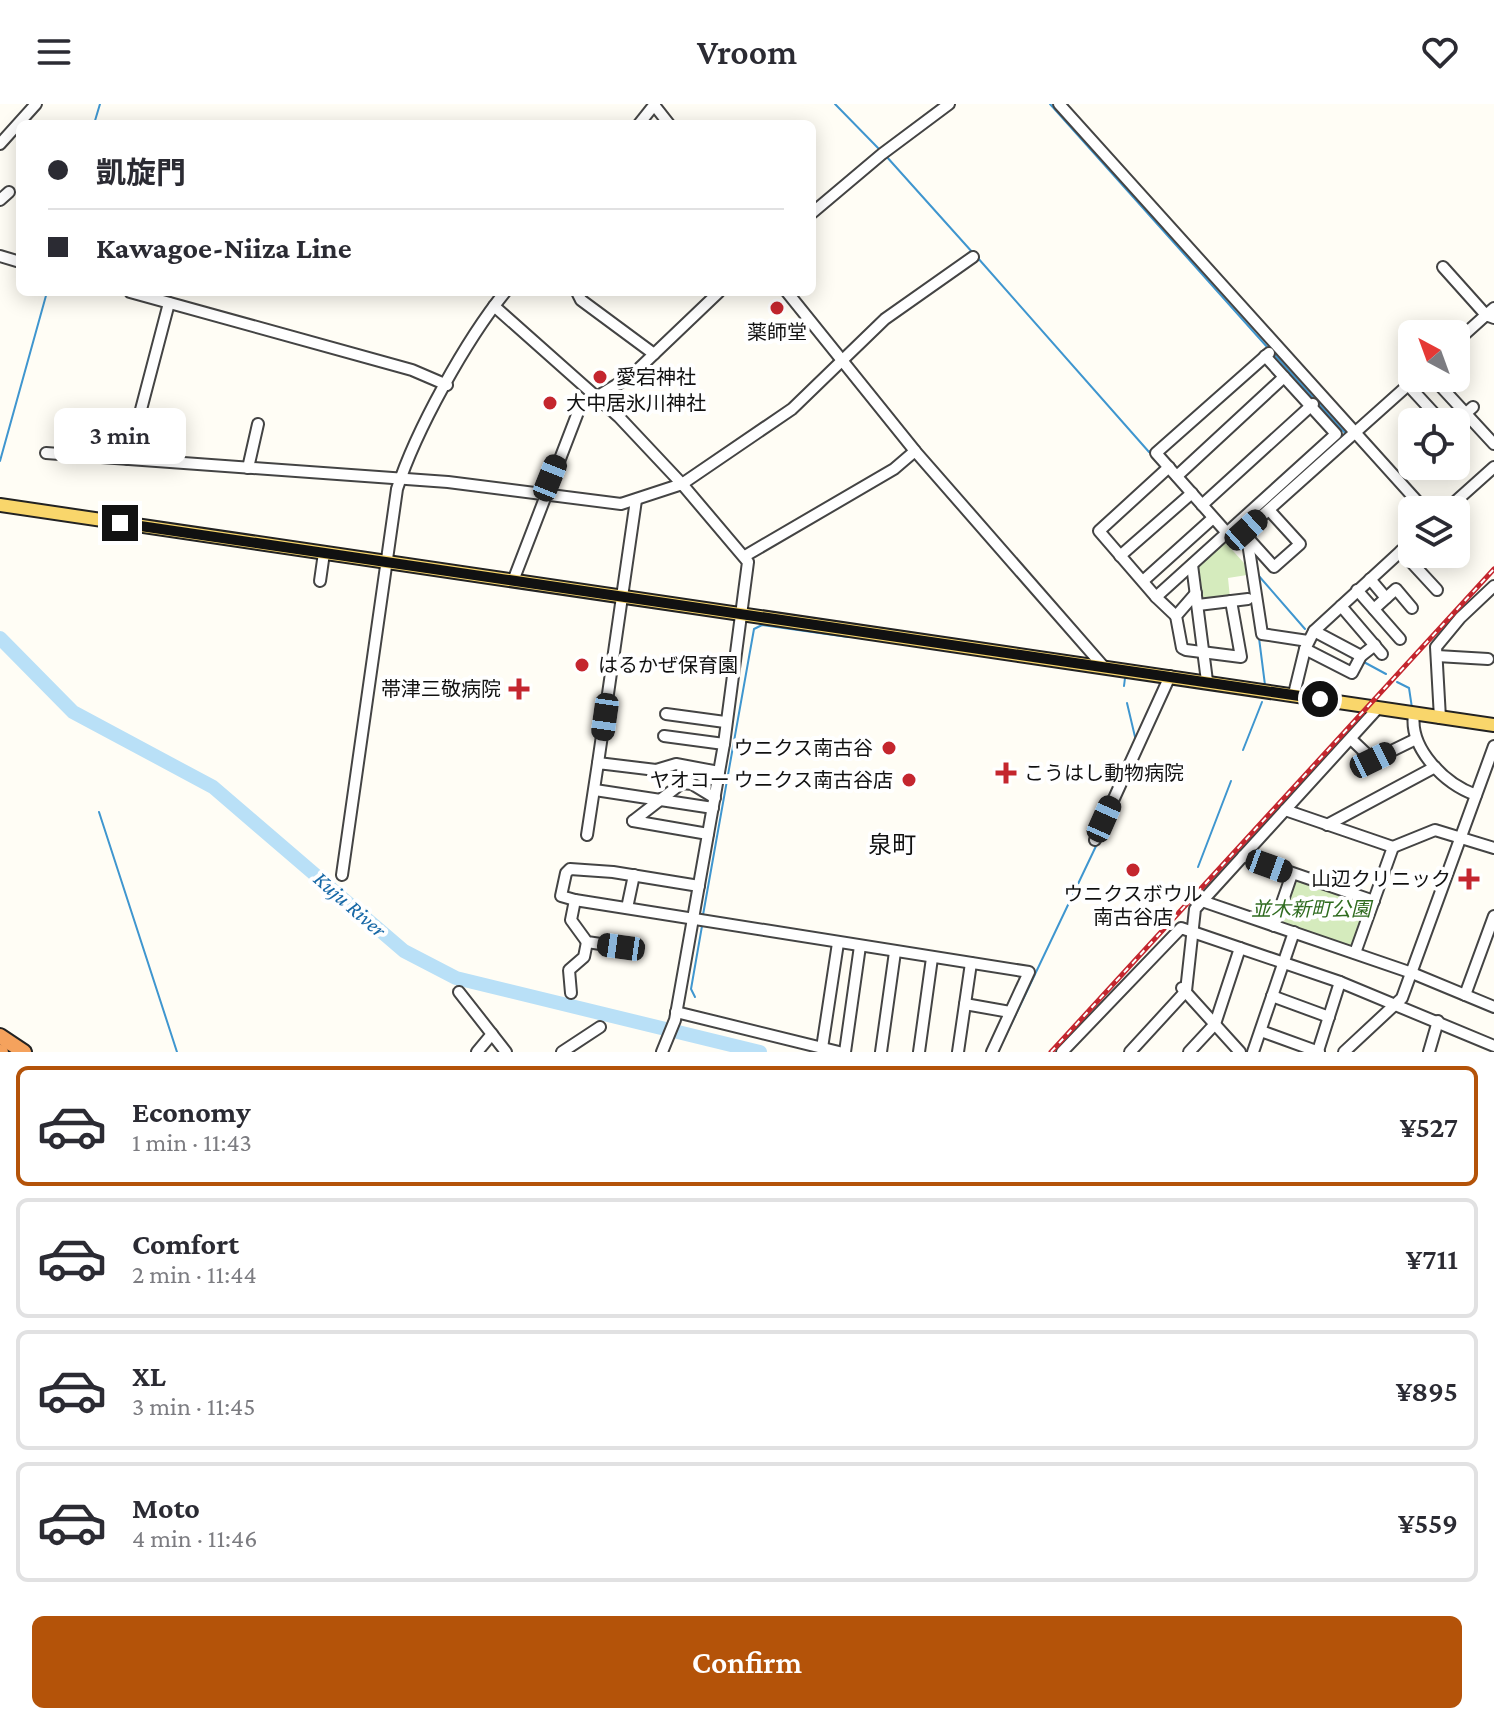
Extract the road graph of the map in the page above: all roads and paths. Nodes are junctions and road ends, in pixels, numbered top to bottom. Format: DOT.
graph roads {
  1 [pos="36,104"];
  2 [pos="949,104"];
  3 [pos="1059,104"];
  4 [pos="22,120"];
  5 [pos="16,126"];
  6 [pos="0,144"];
  7 [pos="9,192"];
  8 [pos="0,200"];
  9 [pos="816,210"];
  10 [pos="973,257"];
  11 [pos="1443,267"];
  12 [pos="144,296"];
  13 [pos="502,296"];
  14 [pos="579,296"];
  15 [pos="711,296"];
  16 [pos="790,296"];
  17 [pos="169,303"];
  18 [pos="494,306"];
  19 [pos="1491,314"];
  20 [pos="1470,331"];
  21 [pos="1276,346"];
  22 [pos="654,354"];
  23 [pos="1265,356"];
  24 [pos="843,363"];
  25 [pos="1284,377"];
  26 [pos="447,385"];
  27 [pos="1400,392"];
  28 [pos="1449,392"];
  29 [pos="1321,396"];
  30 [pos="596,397"];
  31 [pos="1310,406"];
  32 [pos="1467,408"];
  33 [pos="1470,411"];
  34 [pos="258,424"];
  35 [pos="1354,433"];
  36 [pos="1494,444"];
  37 [pos="915,451"];
  38 [pos="46,453"];
  39 [pos="128,459"];
  40 [pos="1169,467"];
  41 [pos="1494,467"];
  42 [pos="248,468"];
  43 [pos="1177,476"];
  44 [pos="400,480"];
  45 [pos="682,484"];
  46 [pos="1192,493"];
  47 [pos="544,494"];
  48 [pos="1410,496"];
  49 [pos="1462,496"];
  50 [pos="636,500"];
  51 [pos="0,505"];
  52 [pos="1202,505"];
  53 [pos="1269,510"];
  54 [pos="1213,518"];
  55 [pos="1228,534"];
  56 [pos="1247,537"];
  57 [pos="324,553"];
  58 [pos="1398,554"];
  59 [pos="745,556"];
  60 [pos="1120,556"];
  61 [pos="386,562"];
  62 [pos="1192,565"];
  63 [pos="1417,568"];
  64 [pos="1370,579"];
  65 [pos="320,581"];
  66 [pos="513,581"];
  67 [pos="1143,581"];
  68 [pos="1494,586"];
  69 [pos="1357,590"];
  70 [pos="1437,590"];
  71 [pos="1196,593"];
  72 [pos="622,597"];
  73 [pos="1156,597"];
  74 [pos="1386,598"];
  75 [pos="1248,599"];
  76 [pos="1231,601"];
  77 [pos="1198,605"];
  78 [pos="1341,606"];
  79 [pos="1412,608"];
  80 [pos="1374,609"];
  81 [pos="740,614"];
  82 [pos="1176,616"];
  83 [pos="1400,639"];
  84 [pos="1309,640"];
  85 [pos="1204,652"];
  86 [pos="1361,656"];
  87 [pos="1437,656"];
  88 [pos="1488,659"];
  89 [pos="1103,666"];
  90 [pos="1170,676"];
  91 [pos="1207,681"];
  92 [pos="1294,694"];
  93 [pos="1378,708"];
  94 [pos="666,714"];
  95 [pos="1414,714"];
  96 [pos="1440,718"];
  97 [pos="725,722"];
  98 [pos="1494,725"];
  99 [pos="664,736"];
  100 [pos="1351,739"];
  101 [pos="1416,739"];
  102 [pos="724,744"];
  103 [pos="1494,746"];
  104 [pos="598,763"];
  105 [pos="1435,767"];
  106 [pos="1490,769"];
  107 [pos="719,772"];
  108 [pos="595,790"];
  109 [pos="1476,795"];
  110 [pos="657,800"];
  111 [pos="714,803"];
  112 [pos="1285,810"];
  113 [pos="1327,825"];
  114 [pos="708,834"];
  115 [pos="587,835"];
  116 [pos="1460,838"];
  117 [pos="1095,840"];
  118 [pos="1393,847"];
  119 [pos="1494,848"];
  120 [pos="1243,856"];
  121 [pos="1292,874"];
  122 [pos="342,875"];
  123 [pos="634,875"];
  124 [pos="699,886"];
  125 [pos="575,900"];
  126 [pos="1202,901"];
  127 [pos="1374,901"];
  128 [pos="627,908"];
  129 [pos="1494,916"];
  130 [pos="693,921"];
  131 [pos="1274,926"];
  132 [pos="1190,931"];
  133 [pos="1294,932"];
  134 [pos="1490,941"];
  135 [pos="587,942"];
  136 [pos="838,943"];
  137 [pos="860,946"];
  138 [pos="621,947"];
  139 [pos="1240,948"];
  140 [pos="895,952"];
  141 [pos="1355,953"];
  142 [pos="932,958"];
  143 [pos="971,963"];
  144 [pos="1284,963"];
  145 [pos="1412,973"];
  146 [pos="1340,982"];
  147 [pos="1184,989"];
  148 [pos="459,992"];
  149 [pos="571,993"];
  150 [pos="1465,995"];
  151 [pos="1272,996"];
  152 [pos="965,1004"];
  153 [pos="1398,1005"];
  154 [pos="1494,1007"];
  155 [pos="1010,1012"];
  156 [pos="675,1016"];
  157 [pos="1329,1017"];
  158 [pos="1438,1021"];
  159 [pos="1215,1024"];
  160 [pos="600,1027"];
  161 [pos="1261,1031"];
  162 [pos="492,1034"];
  163 [pos="0,1036"];
  164 [pos="1486,1047"];
  165 [pos="822,1048"];
  166 [pos="1128,1051"];
  167 [pos="24,1052"];
  168 [pos="477,1052"];
  169 [pos="506,1052"];
  170 [pos="562,1052"];
  171 [pos="662,1052"];
  172 [pos="839,1052"];
  173 [pos="845,1052"];
  174 [pos="881,1052"];
  175 [pos="919,1052"];
  176 [pos="958,1052"];
  177 [pos="992,1052"];
  178 [pos="1062,1052"];
  179 [pos="1189,1052"];
  180 [pos="1240,1052"];
  181 [pos="1253,1052"];
  182 [pos="1319,1052"];
  183 [pos="1344,1052"];
  184 [pos="1429,1052"];
  1 -- 4 [label="street"];
  2 -- 9 [label="street"];
  3 -- 21 [label="street"];
  5 -- 6 [label="street"];
  7 -- 8 [label="street"];
  10 -- 24 [label="street"];
  11 -- 19 [label="street"];
  12 -- 17 [label="street"];
  13 -- 18 [label="street"];
  14 -- 22 [label="street"];
  15 -- 22 [label="street"];
  16 -- 24 [label="street"];
  17 -- 26 [label="street"];
  17 -- 39 [label="street"];
  18 -- 26 [label="street"];
  18 -- 30 [label="street"];
  19 -- 20 [label="street"];
  21 -- 23 [label="street"];
  21 -- 29 [label="street"];
  22 -- 30 [label="street"];
  23 -- 25 [label="street"];
  23 -- 40 [label="street"];
  24 -- 37 [label="street"];
  24 -- 45 [label="street"];
  25 -- 31 [label="street"];
  25 -- 43 [label="street"];
  26 -- 44 [label="street"];
  27 -- 35 [label="street"];
  28 -- 32 [label="street"];
  29 -- 31 [label="street"];
  29 -- 35 [label="street"];
  30 -- 45 [label="street"];
  30 -- 47 [label="street"];
  31 -- 52 [label="street"];
  31 -- 55 [label="street"];
  33 -- 36 [label="street"];
  34 -- 42 [label="street"];
  35 -- 48 [label="street"];
  35 -- 53 [label="street"];
  37 -- 59 [label="street"];
  37 -- 89 [label="street"];
  38 -- 39 [label="street"];
  39 -- 42 [label="street"];
  40 -- 43 [label="street"];
  40 -- 60 [label="street"];
  41 -- 49 [label="street"];
  42 -- 44 [label="street"];
  43 -- 46 [label="street"];
  44 -- 47 [label="street"];
  44 -- 61 [label="street"];
  45 -- 50 [label="street"];
  45 -- 59 [label="street"];
  46 -- 52 [label="street"];
  46 -- 60 [label="street"];
  47 -- 50 [label="street"];
  47 -- 66 [label="street"];
  50 -- 72 [label="street"];
  51 -- 57 [label="main road"];
  52 -- 54 [label="street"];
  53 -- 56 [label="street"];
  53 -- 56 [label="street"];
  54 -- 55 [label="street"];
  54 -- 67 [label="street"];
  55 -- 62 [label="street"];
  56 -- 84 [label="street"];
  57 -- 61 [label="main road"];
  57 -- 65 [label="street"];
  58 -- 64 [label="street"];
  59 -- 81 [label="street"];
  60 -- 67 [label="street"];
  61 -- 66 [label="main road"];
  61 -- 122 [label="street"];
  62 -- 71 [label="street"];
  62 -- 73 [label="street"];
  63 -- 70 [label="street"];
  64 -- 69 [label="street"];
  64 -- 74 [label="street"];
  66 -- 72 [label="main road"];
  67 -- 73 [label="street"];
  68 -- 87 [label="street"];
  69 -- 78 [label="street"];
  69 -- 80 [label="street"];
  71 -- 77 [label="street"];
  71 -- 82 [label="street"];
  72 -- 81 [label="main road"];
  72 -- 104 [label="street"];
  73 -- 82 [label="street"];
  74 -- 79 [label="street"];
  74 -- 80 [label="street"];
  75 -- 76 [label="street"];
  76 -- 77 [label="street"];
  76 -- 85 [label="street"];
  77 -- 85 [label="street"];
  78 -- 84 [label="street"];
  78 -- 86 [label="street"];
  80 -- 83 [label="street"];
  81 -- 89 [label="main road"];
  81 -- 97 [label="street"];
  82 -- 85 [label="street"];
  84 -- 86 [label="street"];
  84 -- 86 [label="street"];
  84 -- 92 [label="street"];
  85 -- 91 [label="street"];
  87 -- 88 [label="street"];
  87 -- 96 [label="street"];
  89 -- 90 [label="main road"];
  90 -- 91 [label="main road"];
  90 -- 117 [label="street"];
  91 -- 92 [label="main road"];
  92 -- 93 [label="main road"];
  93 -- 95 [label="main road"];
  93 -- 100 [label="street"];
  94 -- 97 [label="street"];
  95 -- 96 [label="main road"];
  95 -- 101 [label="street"];
  96 -- 98 [label="main road"];
  97 -- 102 [label="street"];
  99 -- 102 [label="street"];
  100 -- 101 [label="street"];
  100 -- 112 [label="street"];
  101 -- 105 [label="street"];
  102 -- 107 [label="street"];
  103 -- 106 [label="street"];
  104 -- 107 [label="street"];
  104 -- 108 [label="street"];
  105 -- 109 [label="street"];
  105 -- 113 [label="street"];
  106 -- 109 [label="street"];
  107 -- 111 [label="street"];
  108 -- 110 [label="street"];
  108 -- 115 [label="street"];
  109 -- 116 [label="street"];
  110 -- 111 [label="street"];
  110 -- 111 [label="street"];
  110 -- 114 [label="street"];
  111 -- 114 [label="street"];
  112 -- 113 [label="street"];
  112 -- 120 [label="street"];
  113 -- 118 [label="street"];
  114 -- 124 [label="street"];
  116 -- 118 [label="street"];
  116 -- 119 [label="street"];
  116 -- 145 [label="street"];
  118 -- 127 [label="street"];
  120 -- 121 [label="street"];
  120 -- 126 [label="street"];
  121 -- 127 [label="street"];
  121 -- 131 [label="street"];
  123 -- 124 [label="street"];
  123 -- 125 [label="street"];
  123 -- 128 [label="street"];
  124 -- 130 [label="street"];
  125 -- 128 [label="street"];
  125 -- 135 [label="street"];
  126 -- 131 [label="street"];
  126 -- 132 [label="street"];
  127 -- 141 [label="street"];
  128 -- 130 [label="street"];
  129 -- 134 [label="street"];
  130 -- 136 [label="street"];
  130 -- 156 [label="street"];
  131 -- 133 [label="street"];
  132 -- 139 [label="street"];
  132 -- 147 [label="street"];
  132 -- 178 [label="street"];
  133 -- 141 [label="street"];
  133 -- 144 [label="street"];
  134 -- 150 [label="street"];
  135 -- 138 [label="street"];
  135 -- 149 [label="street"];
  136 -- 137 [label="street"];
  136 -- 165 [label="street"];
  137 -- 140 [label="street"];
  137 -- 173 [label="street"];
  139 -- 144 [label="street"];
  139 -- 159 [label="street"];
  140 -- 142 [label="street"];
  140 -- 174 [label="street"];
  141 -- 145 [label="street"];
  142 -- 143 [label="street"];
  142 -- 175 [label="street"];
  143 -- 152 [label="street"];
  143 -- 155 [label="street"];
  144 -- 146 [label="street"];
  144 -- 151 [label="street"];
  145 -- 150 [label="street"];
  145 -- 153 [label="street"];
  146 -- 153 [label="street"];
  146 -- 157 [label="street"];
  147 -- 159 [label="street"];
  147 -- 166 [label="street"];
  148 -- 162 [label="street"];
  150 -- 154 [label="street"];
  151 -- 157 [label="street"];
  151 -- 161 [label="street"];
  152 -- 155 [label="street"];
  152 -- 176 [label="street"];
  153 -- 158 [label="street"];
  153 -- 183 [label="street"];
  155 -- 177 [label="street"];
  156 -- 165 [label="street"];
  156 -- 171 [label="street"];
  157 -- 182 [label="street"];
  158 -- 164 [label="street"];
  158 -- 184 [label="street"];
  159 -- 179 [label="street"];
  159 -- 180 [label="street"];
  160 -- 170 [label="street"];
  161 -- 181 [label="street"];
  161 -- 182 [label="street"];
  162 -- 168 [label="street"];
  162 -- 169 [label="street"];
  163 -- 167 [label="highway"];
  165 -- 172 [label="street"];
}
